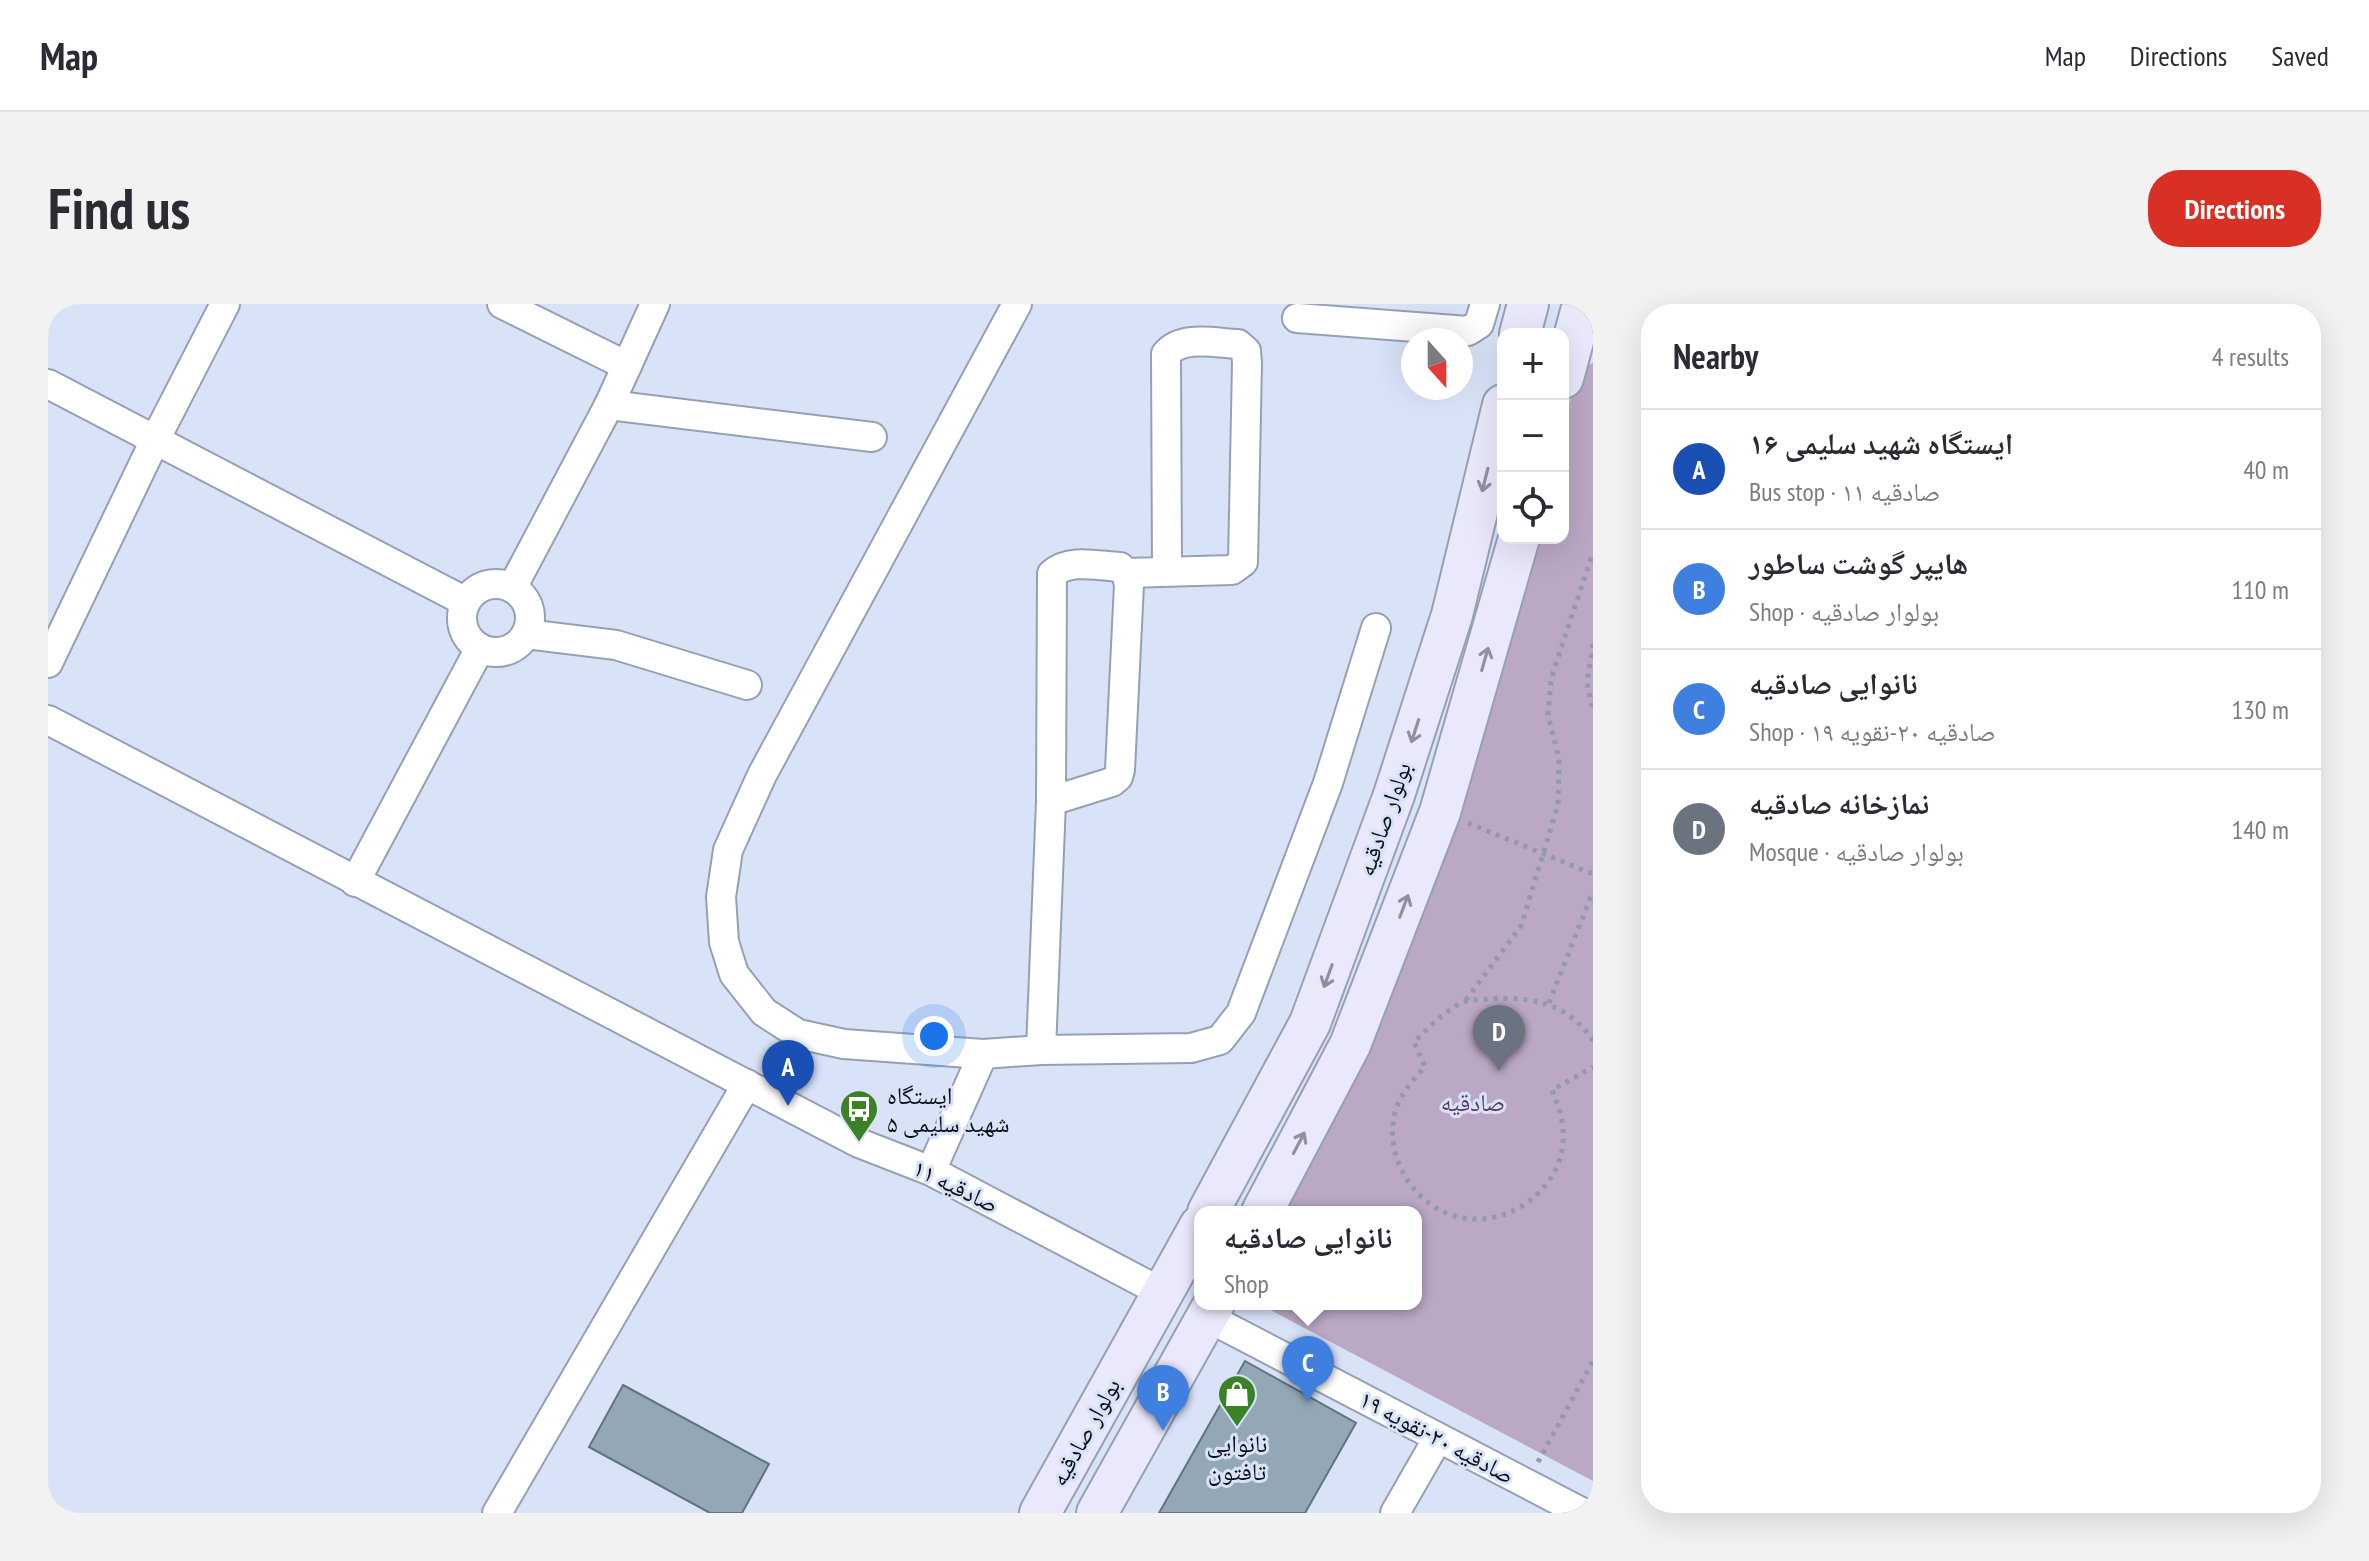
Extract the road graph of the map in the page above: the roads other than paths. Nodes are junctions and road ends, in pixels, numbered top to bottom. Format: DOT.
graph roads {
  1 [pos="225,304"];
  2 [pos="502,304"];
  3 [pos="655,304"];
  4 [pos="1017,304"];
  5 [pos="1485,304"];
  6 [pos="1528,304"];
  7 [pos="1583,304"];
  8 [pos="1297,318"];
  9 [pos="1522,328"];
  10 [pos="1569,356"];
  11 [pos="627,366"];
  12 [pos="48,384"];
  13 [pos="609,405"];
  14 [pos="1497,430"];
  15 [pos="872,437"];
  16 [pos="156,438"];
  17 [pos="1517,544"];
  18 [pos="1167,570"];
  19 [pos="1126,573"];
  20 [pos="512,588"];
  21 [pos="466,602"];
  22 [pos="1376,628"];
  23 [pos="526,634"];
  24 [pos="480,648"];
  25 [pos="48,663"];
  26 [pos="747,685"];
  27 [pos="48,720"];
  28 [pos="1051,801"];
  29 [pos="355,882"];
  30 [pos="1041,1050"];
  31 [pos="983,1054"];
  32 [pos="747,1084"];
  33 [pos="931,1171"];
  34 [pos="1211,1206"];
  35 [pos="1265,1206"];
  36 [pos="1194,1237"];
  37 [pos="1163,1293"];
  38 [pos="1194,1304"];
  39 [pos="1211,1310"];
  40 [pos="1438,1438"];
  41 [pos="497,1513"];
  42 [pos="1040,1513"];
  43 [pos="1097,1513"];
  44 [pos="1395,1513"];
  45 [pos="1583,1513"];
  1 -- 16 [label="street"];
  2 -- 11 [label="street"];
  3 -- 11 [label="street"];
  4 -- 31 [label="street"];
  5 -- 8 [label="street"];
  6 -- 9 [label="main road"];
  7 -- 10 [label="main road"];
  11 -- 13 [label="street"];
  12 -- 16 [label="street"];
  13 -- 15 [label="street"];
  13 -- 20 [label="street"];
  14 -- 34 [label="main road, بولوار صادقیه, one-way"];
  16 -- 21 [label="street"];
  16 -- 25 [label="street"];
  35 -- 17 [label="main road, بولوار صادقیه, one-way"];
  18 -- 18 [label="street"];
  18 -- 19 [label="street"];
  19 -- 28 [label="street"];
  19 -- 28 [label="street"];
  20 -- 21 [label="street"];
  20 -- 23 [label="street"];
  21 -- 24 [label="street"];
  22 -- 30 [label="street"];
  23 -- 24 [label="street"];
  23 -- 26 [label="street"];
  24 -- 29 [label="street"];
  27 -- 29 [label="street, صادقیه ۱۱"];
  28 -- 30 [label="street"];
  29 -- 32 [label="street, صادقیه ۱۱"];
  30 -- 31 [label="street"];
  31 -- 33 [label="street"];
  32 -- 33 [label="street, صادقیه ۱۱"];
  32 -- 41 [label="street"];
  33 -- 37 [label="street, صادقیه ۱۱"];
  36 -- 37 [label="main road, بولوار صادقیه"];
  37 -- 38 [label="main road"];
  37 -- 42 [label="main road, بولوار صادقیه"];
  39 -- 40 [label="street, صادقیه ۲۰-نقویه ۱۹"];
  39 -- 43 [label="main road, بولوار صادقیه"];
  40 -- 44 [label="street"];
  40 -- 45 [label="street, صادقیه ۲۰-نقویه ۱۹"];
}
